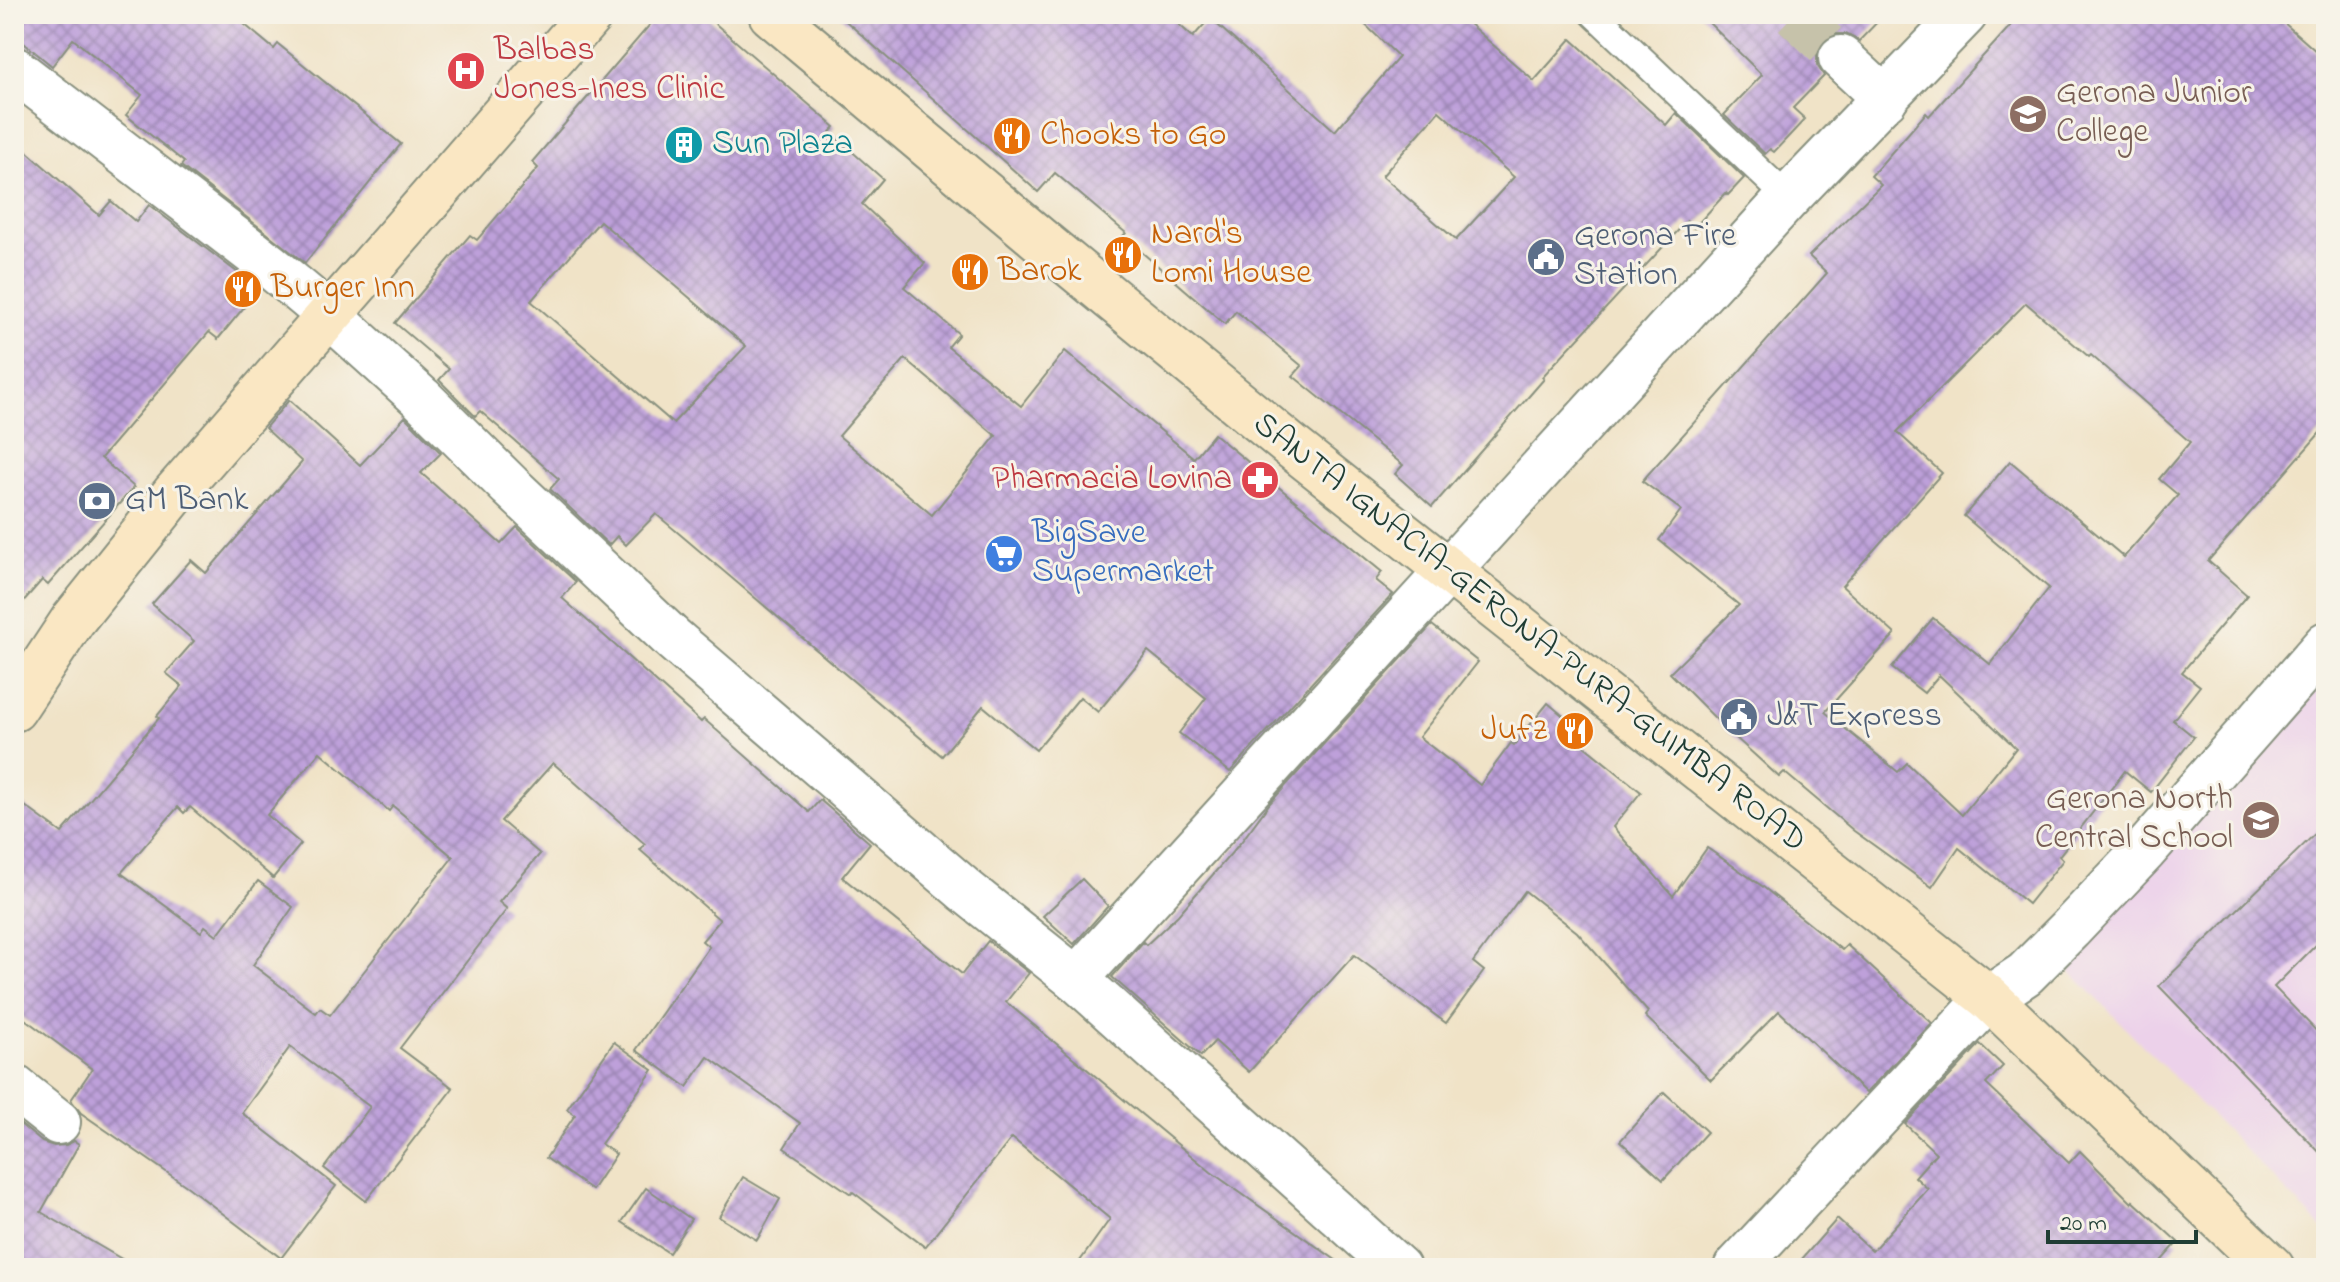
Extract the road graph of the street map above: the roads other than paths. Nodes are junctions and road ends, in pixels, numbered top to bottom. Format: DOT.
graph roads {
  1 [pos="591,14"];
  2 [pos="771,14"];
  3 [pos="1594,14"];
  4 [pos="1965,14"];
  5 [pos="1841,58"];
  6 [pos="14,69"];
  7 [pos="1885,99"];
  8 [pos="1788,198"];
  9 [pos="329,315"];
  10 [pos="1450,569"];
  11 [pos="2326,644"];
  12 [pos="14,709"];
  13 [pos="1076,979"];
  14 [pos="1989,998"];
  15 [pos="14,1087"];
  16 [pos="58,1122"];
  17 [pos="1398,1268"];
  18 [pos="1736,1268"];
  19 [pos="2272,1268"];
  1 -- 9 [label="main road"];
  2 -- 10 [label="main road, SANTA IGNACIA-GERONA-PURA-GUIMBA ROAD"];
  3 -- 8 [label="lane"];
  4 -- 7 [label="street"];
  5 -- 7 [label="street"];
  6 -- 9 [label="street"];
  7 -- 8 [label="street"];
  8 -- 10 [label="street"];
  9 -- 12 [label="main road"];
  9 -- 13 [label="street"];
  10 -- 13 [label="street"];
  10 -- 14 [label="main road, SANTA IGNACIA-GERONA-PURA-GUIMBA ROAD"];
  11 -- 14 [label="street"];
  13 -- 17 [label="street"];
  14 -- 18 [label="street"];
  14 -- 19 [label="main road, SANTA IGNACIA-GERONA-PURA-GUIMBA ROAD"];
  15 -- 16 [label="street"];
}
